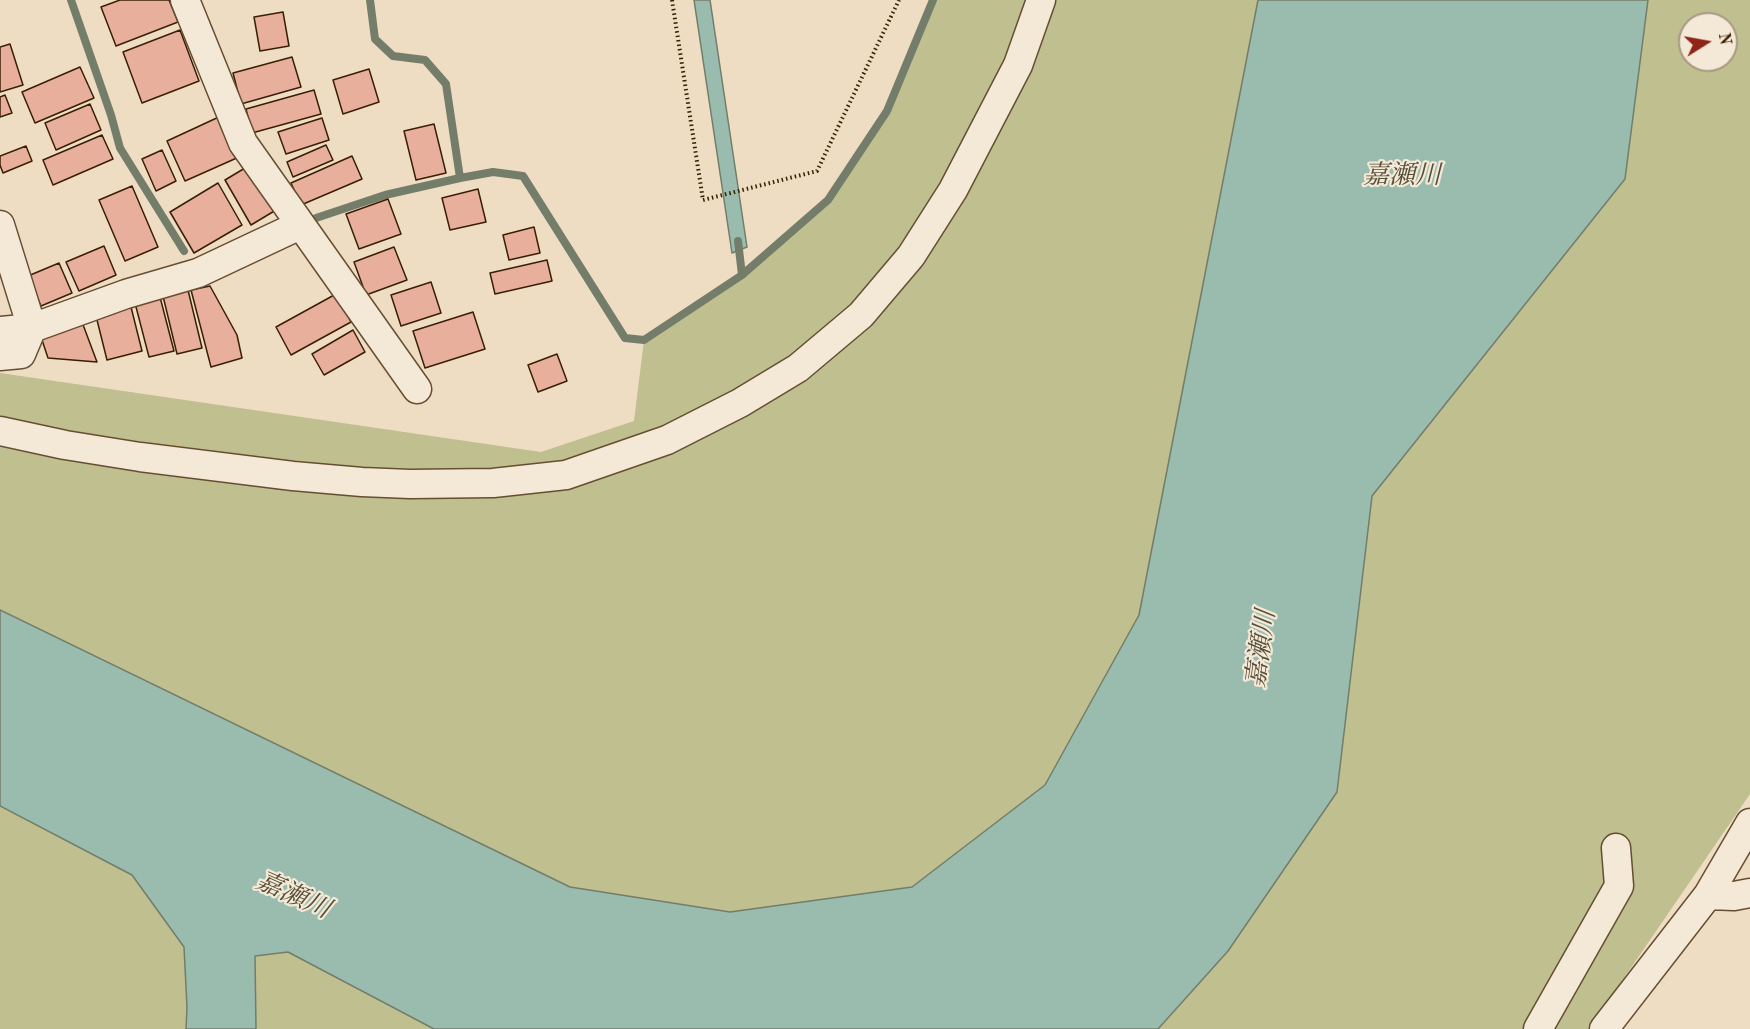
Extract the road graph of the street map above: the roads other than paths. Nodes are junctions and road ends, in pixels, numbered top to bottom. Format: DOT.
graph roads {
  1 [pos="185,0"];
  2 [pos="1041,0"];
  3 [pos="0,225"];
  4 [pos="300,225"];
  5 [pos="32,328"];
  6 [pos="0,331"];
  7 [pos="0,356"];
  8 [pos="417,389"];
  9 [pos="0,430"];
  10 [pos="1750,823"];
  11 [pos="1616,848"];
  12 [pos="1750,893"];
  13 [pos="1707,895"];
  14 [pos="1539,1029"];
  15 [pos="1604,1029"];
  1 -- 4 [label="street"];
  2 -- 9 [label="street"];
  3 -- 5 [label="street"];
  4 -- 5 [label="street"];
  4 -- 8 [label="street"];
  5 -- 6 [label="street"];
  5 -- 7 [label="street"];
  10 -- 13 [label="street"];
  11 -- 14 [label="street"];
  12 -- 13 [label="street"];
  13 -- 15 [label="street"];
}
